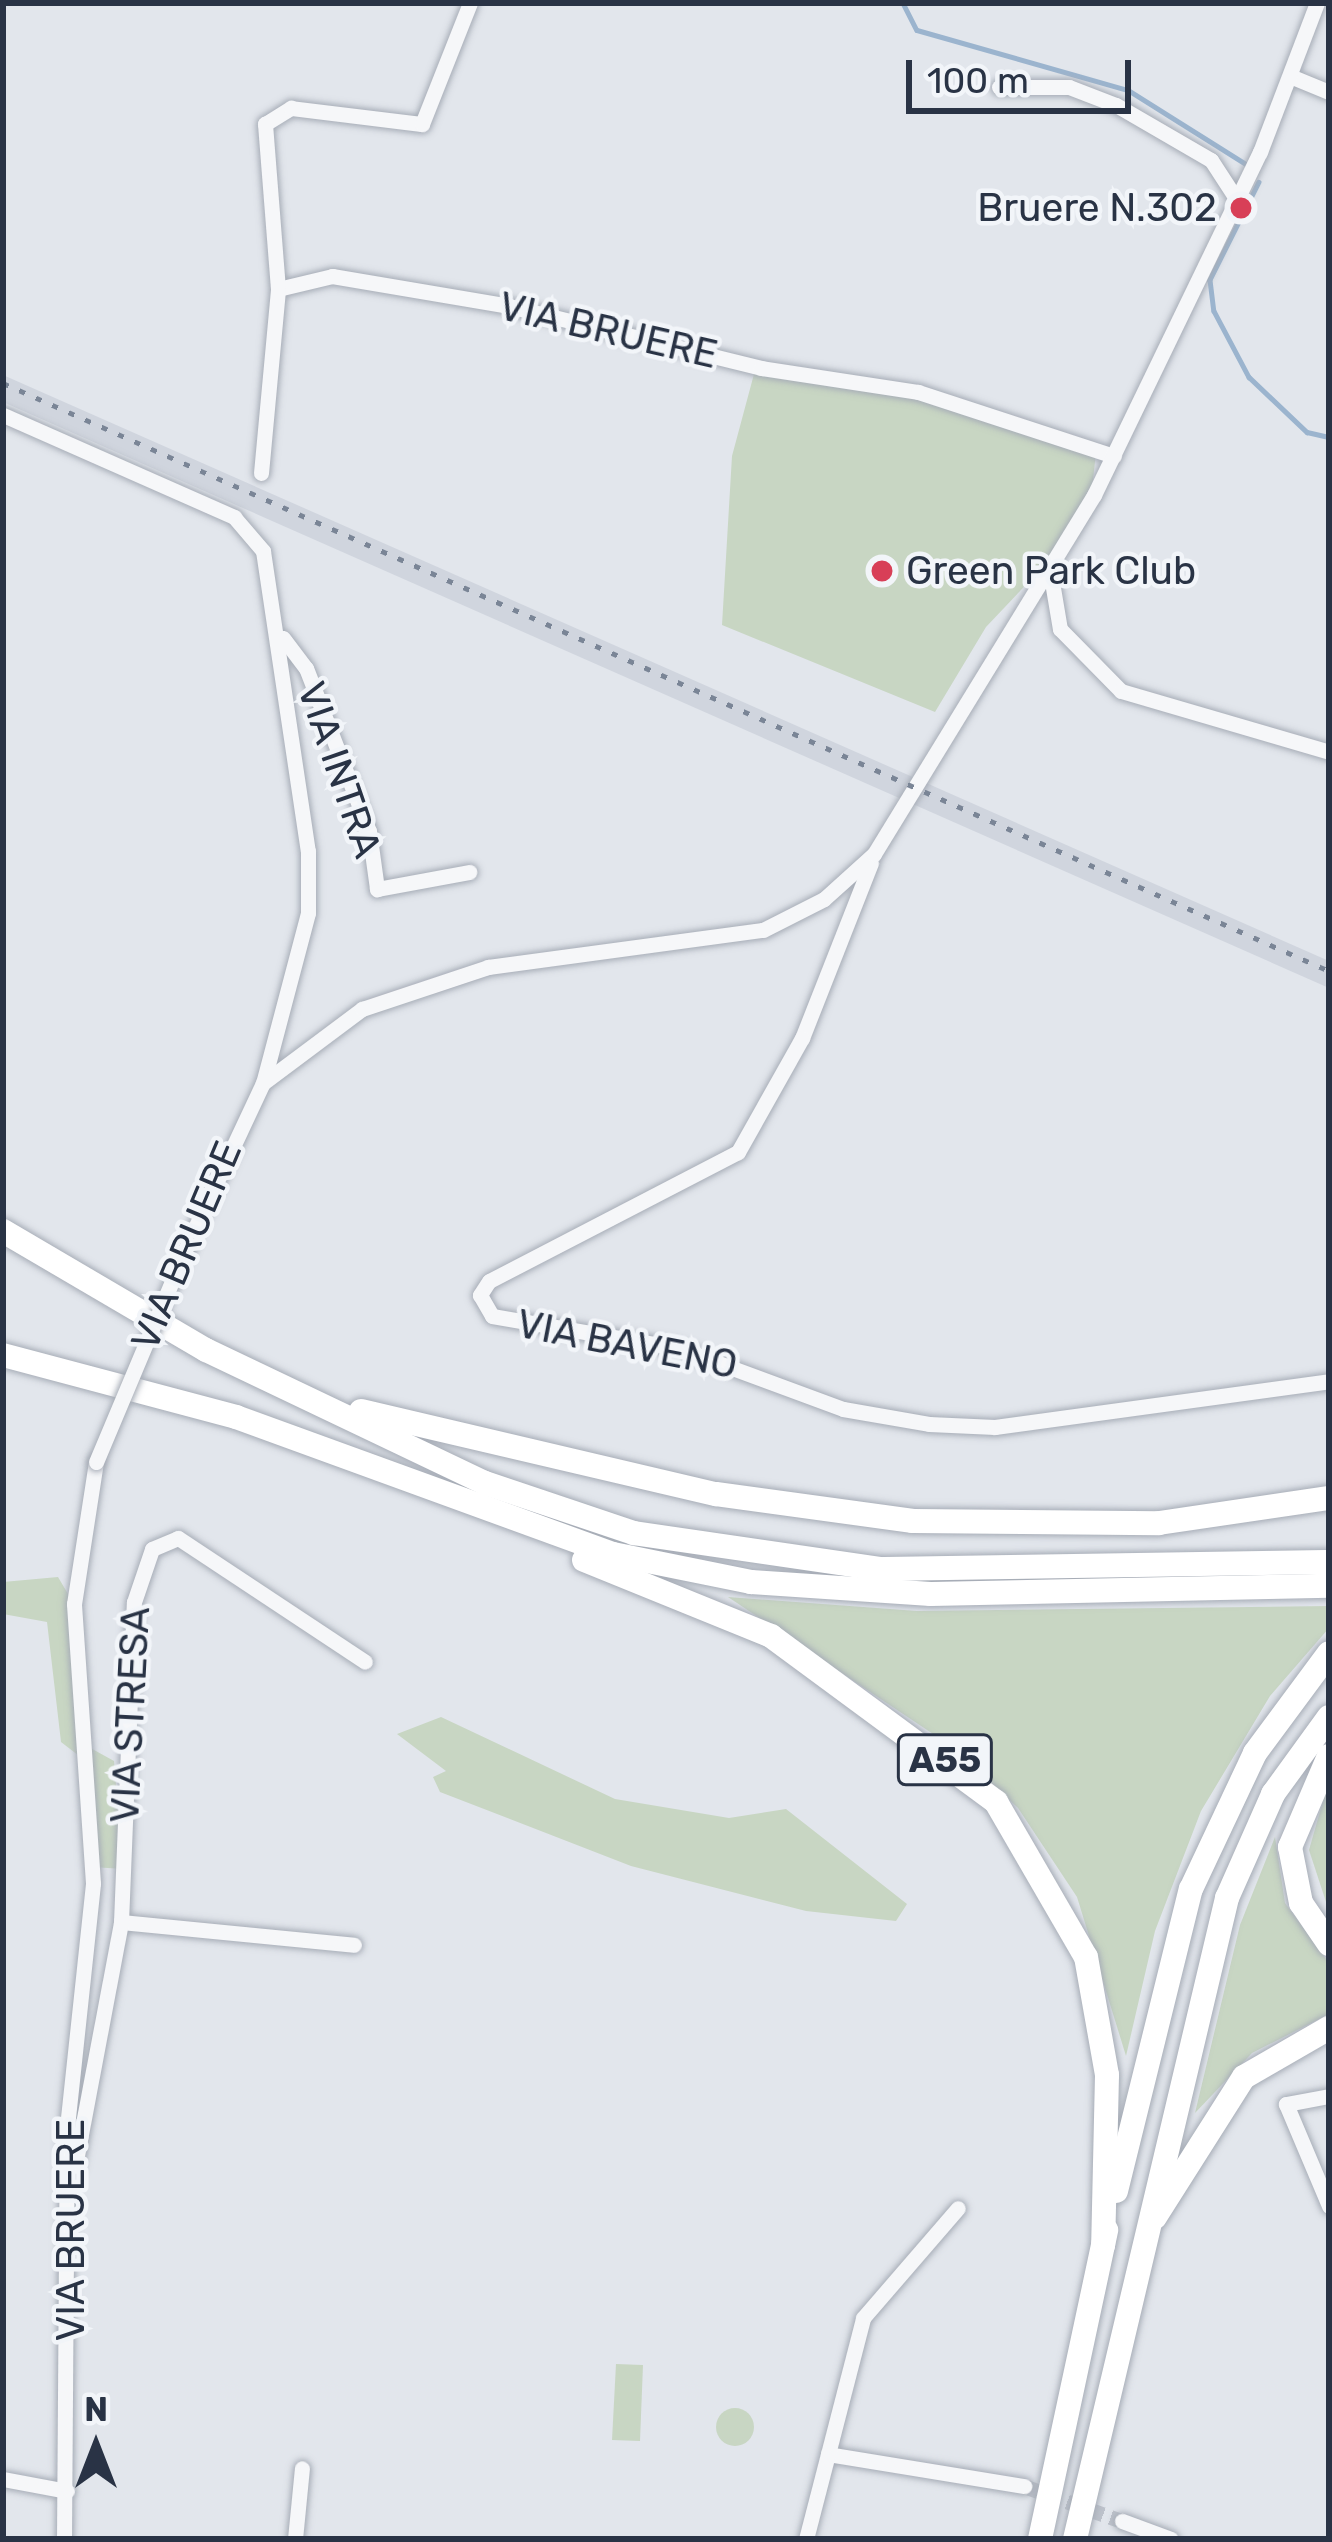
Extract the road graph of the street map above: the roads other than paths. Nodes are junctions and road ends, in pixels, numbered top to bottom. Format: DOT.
graph roads {
  1 [pos="470,3"];
  2 [pos="1317,3"];
  3 [pos="1290,76"];
  4 [pos="999,87"];
  5 [pos="1329,92"];
  6 [pos="1237,200"];
  7 [pos="278,289"];
  8 [pos="3,415"];
  9 [pos="1114,456"];
  10 [pos="261,473"];
  11 [pos="1050,570"];
  12 [pos="281,636"];
  13 [pos="1329,752"];
  14 [pos="874,854"];
  15 [pos="469,872"];
  16 [pos="263,1083"];
  17 [pos="3,1231"];
  18 [pos="3,1354"];
  19 [pos="1329,1382"];
  20 [pos="292,1390"];
  21 [pos="1329,1498"];
  22 [pos="473,1509"];
  23 [pos="1329,1562"];
  24 [pos="1329,1586"];
  25 [pos="1329,1653"];
  26 [pos="365,1662"];
  27 [pos="1329,1717"];
  28 [pos="1329,1756"];
  29 [pos="122,1922"];
  30 [pos="1329,1944"];
  31 [pos="354,1946"];
  32 [pos="1329,2028"];
  33 [pos="1329,2096"];
  34 [pos="69,2195"];
  35 [pos="1329,2206"];
  36 [pos="958,2208"];
  37 [pos="1147,2229"];
  38 [pos="1102,2246"];
  39 [pos="828,2454"];
  40 [pos="302,2468"];
  41 [pos="3,2479"];
  42 [pos="1024,2486"];
  43 [pos="67,2491"];
  44 [pos="1122,2521"];
  45 [pos="64,2539"];
  46 [pos="295,2539"];
  47 [pos="806,2539"];
  48 [pos="1040,2539"];
  49 [pos="1075,2539"];
  50 [pos="1171,2539"];
  1 -- 7 [label="street"];
  2 -- 3 [label="street, VIA BRUERE"];
  3 -- 5 [label="street"];
  3 -- 6 [label="street, VIA BRUERE"];
  4 -- 6 [label="street"];
  6 -- 9 [label="street, VIA BRUERE"];
  7 -- 9 [label="street, VIA BRUERE"];
  7 -- 10 [label="street"];
  8 -- 12 [label="street"];
  9 -- 11 [label="street, VIA BRUERE"];
  11 -- 13 [label="street"];
  11 -- 14 [label="street, VIA BRUERE"];
  12 -- 15 [label="street, VIA INTRA"];
  12 -- 16 [label="street"];
  14 -- 16 [label="street, VIA BRUERE"];
  14 -- 19 [label="street, VIA BAVENO"];
  16 -- 34 [label="street, VIA BRUERE, bridge"];
  17 -- 20 [label="highway"];
  18 -- 22 [label="highway, A55"];
  20 -- 21 [label="highway"];
  20 -- 23 [label="highway"];
  22 -- 24 [label="highway, A55"];
  22 -- 38 [label="highway, A55"];
  25 -- 38 [label="highway, A55"];
  26 -- 29 [label="street, VIA STRESA"];
  27 -- 37 [label="highway"];
  28 -- 30 [label="highway"];
  29 -- 31 [label="street"];
  29 -- 34 [label="street, VIA STRESA"];
  32 -- 37 [label="highway"];
  33 -- 35 [label="street"];
  34 -- 43 [label="street, VIA BRUERE"];
  36 -- 39 [label="street"];
  37 -- 49 [label="highway"];
  38 -- 48 [label="highway, A55"];
  39 -- 42 [label="street"];
  39 -- 47 [label="street"];
  40 -- 46 [label="street"];
  41 -- 43 [label="street"];
  43 -- 45 [label="street, VIA BRUERE"];
  44 -- 50 [label="street"];
}
